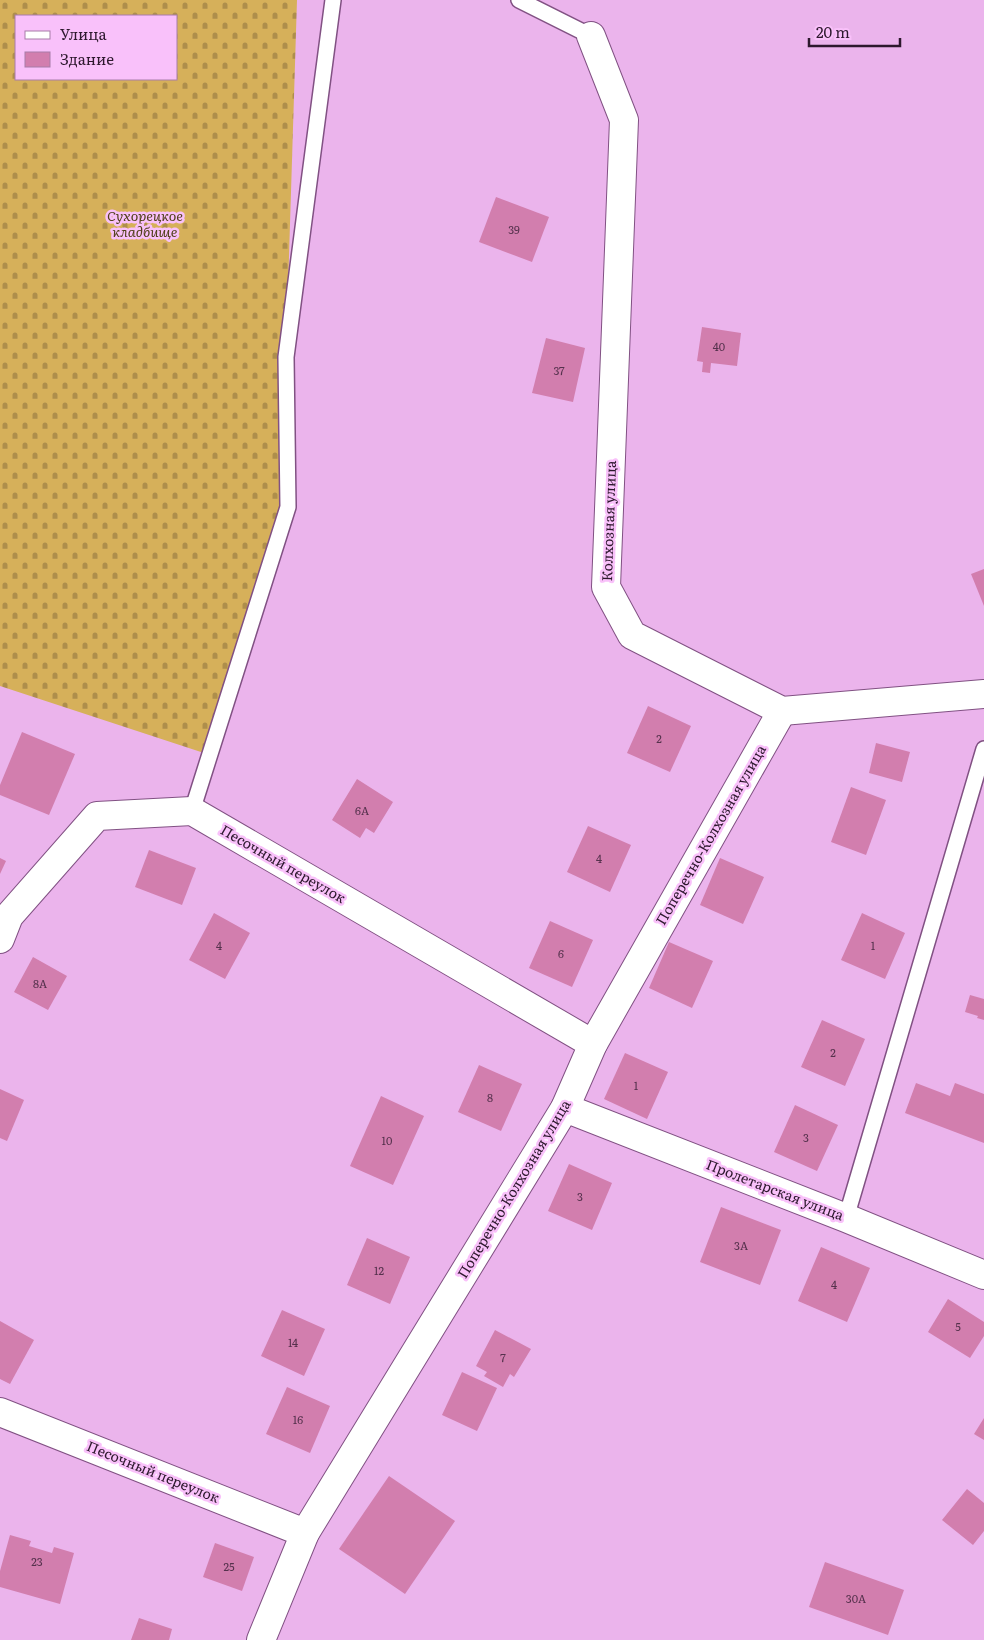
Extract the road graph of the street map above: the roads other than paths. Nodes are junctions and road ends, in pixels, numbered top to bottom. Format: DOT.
graph roads {
  1 [pos="333,0"];
  2 [pos="519,0"];
  3 [pos="590,36"];
  4 [pos="984,694"];
  5 [pos="782,711"];
  6 [pos="984,749"];
  7 [pos="192,811"];
  8 [pos="0,939"];
  9 [pos="593,1044"];
  10 [pos="565,1108"];
  11 [pos="846,1218"];
  12 [pos="984,1275"];
  13 [pos="0,1412"];
  14 [pos="305,1532"];
  15 [pos="261,1640"];
  1 -- 7 [label="lane"];
  2 -- 3 [label="lane"];
  3 -- 5 [label="street, Колхозная улица"];
  4 -- 5 [label="street"];
  5 -- 9 [label="street, Поперечно-Колхозная улица"];
  6 -- 11 [label="lane"];
  7 -- 8 [label="street"];
  7 -- 9 [label="street, Песочный переулок"];
  9 -- 10 [label="street, Поперечно-Колхозная улица"];
  10 -- 11 [label="street, Пролетарская улица"];
  10 -- 14 [label="street, Поперечно-Колхозная улица"];
  11 -- 12 [label="street, Пролетарская улица"];
  13 -- 14 [label="street, Песочный переулок"];
  14 -- 15 [label="street, Поперечно-Колхозная улица"];
}
